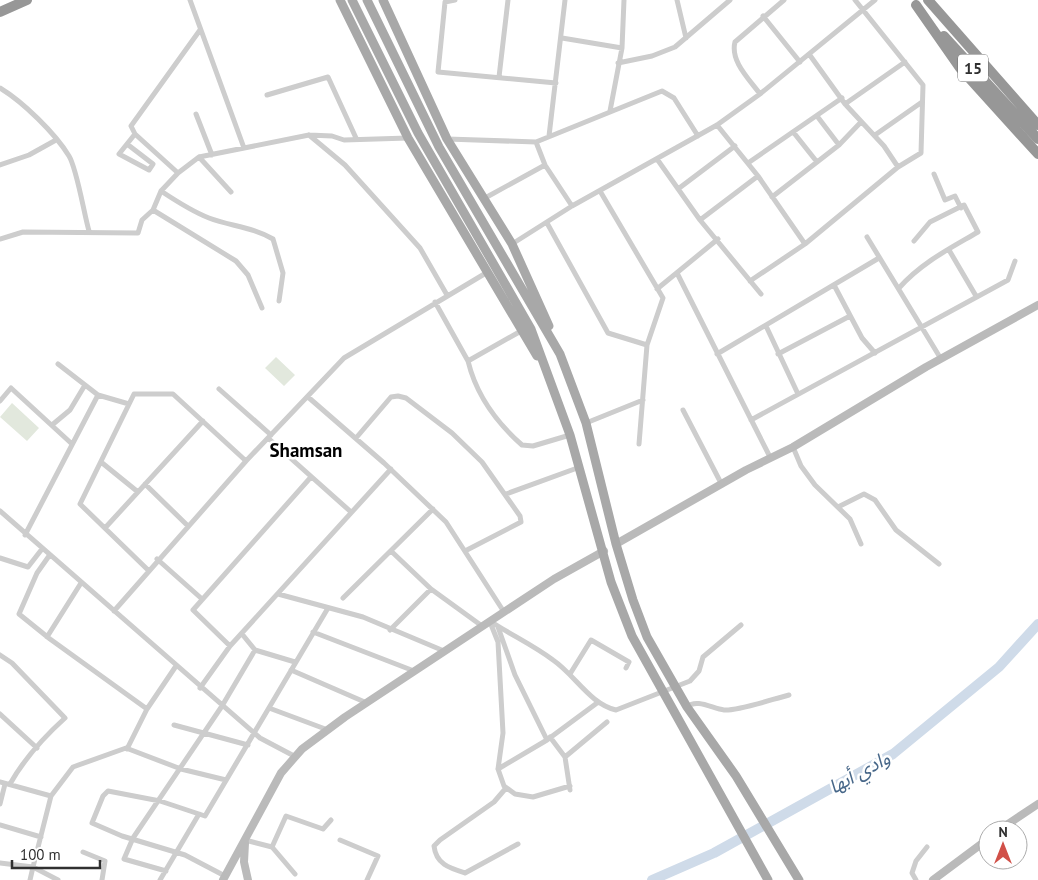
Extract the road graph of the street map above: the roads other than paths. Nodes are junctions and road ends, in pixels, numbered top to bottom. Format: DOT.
graph roads {
  1 [pos="27,0"];
  2 [pos="190,0"];
  3 [pos="340,0"];
  4 [pos="352,0"];
  5 [pos="367,0"];
  6 [pos="455,0"];
  7 [pos="508,0"];
  8 [pos="565,0"];
  9 [pos="624,0"];
  10 [pos="677,0"];
  11 [pos="730,0"];
  12 [pos="784,0"];
  13 [pos="855,0"];
  14 [pos="875,0"];
  15 [pos="929,0"];
  16 [pos="382,1"];
  17 [pos="914,3"];
  18 [pos="864,11"];
  19 [pos="0,12"];
  20 [pos="763,16"];
  21 [pos="200,30"];
  22 [pos="562,38"];
  23 [pos="686,38"];
  24 [pos="622,48"];
  25 [pos="809,54"];
  26 [pos="800,62"];
  27 [pos="905,62"];
  28 [pos="618,63"];
  29 [pos="500,77"];
  30 [pos="556,83"];
  31 [pos="0,88"];
  32 [pos="760,94"];
  33 [pos="267,95"];
  34 [pos="842,98"];
  35 [pos="922,102"];
  36 [pos="845,104"];
  37 [pos="610,111"];
  38 [pos="196,114"];
  39 [pos="1038,115"];
  40 [pos="817,116"];
  41 [pos="861,122"];
  42 [pos="717,125"];
  43 [pos="794,132"];
  44 [pos="1037,133"];
  45 [pos="135,134"];
  46 [pos="309,135"];
  47 [pos="875,135"];
  48 [pos="549,136"];
  49 [pos="698,136"];
  50 [pos="356,138"];
  51 [pos="408,138"];
  52 [pos="447,139"];
  53 [pos="56,140"];
  54 [pos="536,142"];
  55 [pos="127,144"];
  56 [pos="839,144"];
  57 [pos="735,146"];
  58 [pos="244,148"];
  59 [pos="212,154"];
  60 [pos="1038,154"];
  61 [pos="199,158"];
  62 [pos="657,159"];
  63 [pos="817,162"];
  64 [pos="748,163"];
  65 [pos="0,165"];
  66 [pos="545,165"];
  67 [pos="898,167"];
  68 [pos="178,173"];
  69 [pos="934,174"];
  70 [pos="758,176"];
  71 [pos="461,184"];
  72 [pos="449,187"];
  73 [pos="678,189"];
  74 [pos="161,190"];
  75 [pos="600,191"];
  76 [pos="231,192"];
  77 [pos="772,197"];
  78 [pos="485,198"];
  79 [pos="572,206"];
  80 [pos="960,208"];
  81 [pos="152,210"];
  82 [pos="700,220"];
  83 [pos="546,223"];
  84 [pos="89,231"];
  85 [pos="867,237"];
  86 [pos="0,239"];
  87 [pos="718,239"];
  88 [pos="914,241"];
  89 [pos="512,244"];
  90 [pos="805,244"];
  91 [pos="473,248"];
  92 [pos="949,250"];
  93 [pos="879,258"];
  94 [pos="1015,260"];
  95 [pos="486,272"];
  96 [pos="677,272"];
  97 [pos="750,281"];
  98 [pos="834,286"];
  99 [pos="657,288"];
  100 [pos="899,288"];
  101 [pos="761,294"];
  102 [pos="447,295"];
  103 [pos="976,296"];
  104 [pos="279,301"];
  105 [pos="434,302"];
  106 [pos="1038,305"];
  107 [pos="262,308"];
  108 [pos="850,316"];
  109 [pos="766,326"];
  110 [pos="923,326"];
  111 [pos="521,331"];
  112 [pos="647,345"];
  113 [pos="875,353"];
  114 [pos="560,354"];
  115 [pos="717,354"];
  116 [pos="778,354"];
  117 [pos="942,359"];
  118 [pos="468,361"];
  119 [pos="58,364"];
  120 [pos="547,371"];
  121 [pos="85,385"];
  122 [pos="219,389"];
  123 [pos="798,394"];
  124 [pos="98,395"];
  125 [pos="308,397"];
  126 [pos="643,400"];
  127 [pos="0,401"];
  128 [pos="129,404"];
  129 [pos="683,410"];
  130 [pos="752,420"];
  131 [pos="203,422"];
  132 [pos="586,423"];
  133 [pos="52,425"];
  134 [pos="570,435"];
  135 [pos="270,437"];
  136 [pos="356,438"];
  137 [pos="72,444"];
  138 [pos="639,444"];
  139 [pos="793,447"];
  140 [pos="770,457"];
  141 [pos="101,462"];
  142 [pos="246,462"];
  143 [pos="580,467"];
  144 [pos="391,469"];
  145 [pos="311,478"];
  146 [pos="145,484"];
  147 [pos="722,485"];
  148 [pos="138,492"];
  149 [pos="506,494"];
  150 [pos="838,507"];
  151 [pos="433,509"];
  152 [pos="0,511"];
  153 [pos="351,512"];
  154 [pos="188,526"];
  155 [pos="105,528"];
  156 [pos="25,535"];
  157 [pos="616,544"];
  158 [pos="861,544"];
  159 [pos="42,550"];
  160 [pos="391,551"];
  161 [pos="465,551"];
  162 [pos="604,551"];
  163 [pos="50,556"];
  164 [pos="0,558"];
  165 [pos="158,560"];
  166 [pos="939,564"];
  167 [pos="148,570"];
  168 [pos="81,583"];
  169 [pos="431,589"];
  170 [pos="278,594"];
  171 [pos="343,598"];
  172 [pos="202,599"];
  173 [pos="328,608"];
  174 [pos="114,610"];
  175 [pos="504,612"];
  176 [pos="490,621"];
  177 [pos="482,626"];
  178 [pos="498,626"];
  179 [pos="741,626"];
  180 [pos="390,630"];
  181 [pos="313,632"];
  182 [pos="242,634"];
  183 [pos="47,637"];
  184 [pos="230,646"];
  185 [pos="255,650"];
  186 [pos="444,652"];
  187 [pos="0,655"];
  188 [pos="295,662"];
  189 [pos="176,666"];
  190 [pos="626,668"];
  191 [pos="291,670"];
  192 [pos="414,671"];
  193 [pos="570,674"];
  194 [pos="675,686"];
  195 [pos="200,688"];
  196 [pos="665,692"];
  197 [pos="789,696"];
  198 [pos="367,703"];
  199 [pos="598,703"];
  200 [pos="222,706"];
  201 [pos="687,707"];
  202 [pos="269,708"];
  203 [pos="147,709"];
  204 [pos="0,714"];
  205 [pos="607,722"];
  206 [pos="174,725"];
  207 [pos="328,730"];
  208 [pos="204,733"];
  209 [pos="255,734"];
  210 [pos="548,739"];
  211 [pos="248,745"];
  212 [pos="37,748"];
  213 [pos="127,749"];
  214 [pos="296,757"];
  215 [pos="565,757"];
  216 [pos="181,769"];
  217 [pos="498,769"];
  218 [pos="226,780"];
  219 [pos="5,783"];
  220 [pos="506,788"];
  221 [pos="52,796"];
  222 [pos="160,801"];
  223 [pos="0,804"];
  224 [pos="1038,804"];
  225 [pos="199,814"];
  226 [pos="331,820"];
  227 [pos="1014,820"];
  228 [pos="0,825"];
  229 [pos="41,837"];
  230 [pos="133,838"];
  231 [pos="245,840"];
  232 [pos="340,840"];
  233 [pos="518,844"];
  234 [pos="978,846"];
  235 [pos="272,847"];
  236 [pos="926,847"];
  237 [pos="83,852"];
  238 [pos="176,852"];
  239 [pos="0,863"];
  240 [pos="33,867"];
  241 [pos="166,871"];
  242 [pos="295,874"];
  243 [pos="224,878"];
  244 [pos="30,880"];
  245 [pos="58,880"];
  246 [pos="102,880"];
  247 [pos="160,880"];
  248 [pos="248,880"];
  249 [pos="368,880"];
  250 [pos="768,880"];
  251 [pos="799,880"];
  252 [pos="916,880"];
  253 [pos="933,880"];
  1 -- 19 [label="highway"];
  2 -- 21 [label="street"];
  3 -- 51 [label="main road"];
  4 -- 72 [label="main road"];
  5 -- 71 [label="main road"];
  6 -- 29 [label="street"];
  7 -- 29 [label="street"];
  8 -- 22 [label="street"];
  9 -- 24 [label="street"];
  10 -- 23 [label="street"];
  11 -- 23 [label="street"];
  12 -- 20 [label="street"];
  13 -- 18 [label="street"];
  14 -- 18 [label="street"];
  15 -- 39 [label="highway"];
  15 -- 44 [label="highway, 15"];
  16 -- 52 [label="main road"];
  17 -- 44 [label="highway, 15"];
  17 -- 60 [label="highway"];
  18 -- 25 [label="street"];
  18 -- 27 [label="street"];
  20 -- 26 [label="street"];
  20 -- 32 [label="street"];
  21 -- 45 [label="street"];
  21 -- 58 [label="street"];
  22 -- 24 [label="street"];
  22 -- 30 [label="street"];
  23 -- 28 [label="street"];
  24 -- 28 [label="street"];
  25 -- 26 [label="street"];
  25 -- 34 [label="street"];
  26 -- 32 [label="street"];
  27 -- 35 [label="street"];
  27 -- 36 [label="street"];
  28 -- 37 [label="street"];
  29 -- 30 [label="street"];
  30 -- 48 [label="street"];
  31 -- 53 [label="street"];
  32 -- 42 [label="street"];
  33 -- 50 [label="street"];
  34 -- 36 [label="street"];
  34 -- 40 [label="street"];
  35 -- 47 [label="street"];
  35 -- 67 [label="street"];
  36 -- 41 [label="street"];
  37 -- 48 [label="street"];
  37 -- 49 [label="street"];
  38 -- 59 [label="street"];
  40 -- 43 [label="street"];
  40 -- 56 [label="street"];
  41 -- 47 [label="street"];
  41 -- 56 [label="street"];
  42 -- 49 [label="street"];
  42 -- 57 [label="street"];
  43 -- 63 [label="street"];
  43 -- 64 [label="street"];
  45 -- 55 [label="street"];
  45 -- 68 [label="street"];
  46 -- 50 [label="street"];
  46 -- 58 [label="street"];
  46 -- 102 [label="street"];
  47 -- 67 [label="street"];
  48 -- 54 [label="street"];
  49 -- 62 [label="street"];
  50 -- 51 [label="street"];
  51 -- 91 [label="main road"];
  52 -- 54 [label="street"];
  52 -- 78 [label="main road"];
  53 -- 65 [label="street"];
  53 -- 84 [label="street"];
  54 -- 66 [label="street"];
  55 -- 55 [label="street"];
  56 -- 63 [label="street"];
  57 -- 64 [label="street"];
  57 -- 73 [label="street"];
  58 -- 59 [label="street"];
  59 -- 61 [label="street"];
  61 -- 68 [label="street"];
  61 -- 76 [label="street"];
  62 -- 73 [label="street"];
  62 -- 75 [label="street"];
  63 -- 77 [label="street"];
  64 -- 70 [label="street"];
  66 -- 78 [label="street"];
  66 -- 79 [label="street"];
  67 -- 90 [label="street"];
  68 -- 74 [label="street"];
  69 -- 80 [label="street"];
  70 -- 77 [label="street"];
  70 -- 82 [label="street"];
  71 -- 89 [label="main road"];
  71 -- 114 [label="main road"];
  72 -- 91 [label="main road"];
  72 -- 120 [label="main road"];
  73 -- 82 [label="street"];
  74 -- 81 [label="street"];
  74 -- 104 [label="street"];
  75 -- 79 [label="street"];
  75 -- 99 [label="street"];
  77 -- 90 [label="street"];
  78 -- 89 [label="main road"];
  79 -- 83 [label="street"];
  80 -- 88 [label="street"];
  80 -- 92 [label="street"];
  81 -- 84 [label="street"];
  81 -- 107 [label="street"];
  82 -- 87 [label="street"];
  83 -- 89 [label="street"];
  83 -- 112 [label="street"];
  84 -- 86 [label="street"];
  85 -- 93 [label="street"];
  87 -- 96 [label="street"];
  87 -- 97 [label="street"];
  89 -- 114 [label="main road"];
  90 -- 97 [label="street"];
  91 -- 95 [label="main road"];
  92 -- 100 [label="street"];
  92 -- 103 [label="street"];
  93 -- 98 [label="street"];
  93 -- 100 [label="street"];
  94 -- 103 [label="street"];
  95 -- 102 [label="street"];
  95 -- 111 [label="main road"];
  96 -- 99 [label="street"];
  96 -- 115 [label="street"];
  97 -- 101 [label="street"];
  98 -- 108 [label="street"];
  98 -- 109 [label="street"];
  99 -- 112 [label="street"];
  100 -- 110 [label="street"];
  102 -- 105 [label="street"];
  103 -- 110 [label="street"];
  105 -- 118 [label="street"];
  105 -- 125 [label="street"];
  106 -- 117 [label="street"];
  108 -- 113 [label="street"];
  108 -- 116 [label="street"];
  109 -- 115 [label="street"];
  109 -- 116 [label="street"];
  110 -- 113 [label="street"];
  110 -- 117 [label="street"];
  111 -- 118 [label="street"];
  111 -- 120 [label="main road"];
  112 -- 126 [label="street"];
  113 -- 123 [label="street"];
  114 -- 132 [label="main road"];
  115 -- 130 [label="street"];
  116 -- 123 [label="street"];
  117 -- 139 [label="street"];
  118 -- 134 [label="street"];
  119 -- 121 [label="street"];
  120 -- 134 [label="main road"];
  121 -- 124 [label="street"];
  121 -- 133 [label="street"];
  122 -- 135 [label="street"];
  123 -- 130 [label="street"];
  124 -- 128 [label="street"];
  124 -- 137 [label="street"];
  125 -- 135 [label="street"];
  125 -- 136 [label="street"];
  126 -- 132 [label="street"];
  126 -- 138 [label="street"];
  127 -- 133 [label="street"];
  128 -- 131 [label="street"];
  128 -- 141 [label="street"];
  129 -- 147 [label="street"];
  130 -- 140 [label="street"];
  131 -- 142 [label="street"];
  131 -- 146 [label="street"];
  132 -- 157 [label="main road"];
  133 -- 137 [label="street"];
  134 -- 143 [label="main road"];
  135 -- 142 [label="street"];
  135 -- 145 [label="street"];
  136 -- 144 [label="street"];
  136 -- 149 [label="street"];
  137 -- 156 [label="street"];
  139 -- 140 [label="street"];
  139 -- 150 [label="street"];
  140 -- 147 [label="street"];
  141 -- 148 [label="street"];
  141 -- 155 [label="street"];
  142 -- 154 [label="street"];
  143 -- 149 [label="street"];
  143 -- 162 [label="main road"];
  144 -- 151 [label="street"];
  144 -- 153 [label="street"];
  145 -- 153 [label="street"];
  145 -- 172 [label="street"];
  146 -- 148 [label="street"];
  146 -- 154 [label="street"];
  147 -- 157 [label="street"];
  148 -- 155 [label="street"];
  149 -- 161 [label="street"];
  150 -- 158 [label="street"];
  150 -- 166 [label="street"];
  151 -- 160 [label="street"];
  151 -- 161 [label="street"];
  152 -- 156 [label="street"];
  153 -- 170 [label="street"];
  154 -- 165 [label="street"];
  155 -- 167 [label="street"];
  156 -- 159 [label="street"];
  157 -- 194 [label="main road"];
  159 -- 163 [label="street"];
  159 -- 164 [label="street"];
  160 -- 169 [label="street"];
  160 -- 171 [label="street"];
  161 -- 175 [label="street"];
  162 -- 175 [label="street"];
  162 -- 196 [label="main road"];
  163 -- 168 [label="street"];
  163 -- 183 [label="street"];
  165 -- 167 [label="street"];
  165 -- 172 [label="street"];
  167 -- 174 [label="street"];
  168 -- 174 [label="street"];
  168 -- 183 [label="street"];
  169 -- 177 [label="street"];
  169 -- 180 [label="street"];
  170 -- 173 [label="street"];
  170 -- 182 [label="street"];
  172 -- 184 [label="street"];
  173 -- 180 [label="street"];
  173 -- 181 [label="street"];
  174 -- 189 [label="street"];
  175 -- 176 [label="street"];
  176 -- 177 [label="street"];
  176 -- 178 [label="street"];
  176 -- 217 [label="street"];
  177 -- 186 [label="street"];
  178 -- 193 [label="street"];
  178 -- 210 [label="street"];
  179 -- 194 [label="street"];
  180 -- 186 [label="street"];
  181 -- 188 [label="street"];
  181 -- 192 [label="street"];
  182 -- 184 [label="street"];
  182 -- 185 [label="street"];
  183 -- 203 [label="street"];
  184 -- 195 [label="street"];
  185 -- 188 [label="street"];
  185 -- 200 [label="street"];
  186 -- 192 [label="street"];
  187 -- 212 [label="street"];
  188 -- 191 [label="street"];
  189 -- 195 [label="street"];
  189 -- 203 [label="street"];
  190 -- 193 [label="street"];
  191 -- 198 [label="street"];
  191 -- 202 [label="street"];
  192 -- 198 [label="street"];
  193 -- 199 [label="street"];
  194 -- 196 [label="street"];
  194 -- 201 [label="main road"];
  195 -- 200 [label="street"];
  196 -- 199 [label="street"];
  196 -- 250 [label="main road"];
  197 -- 201 [label="street"];
  198 -- 207 [label="street"];
  199 -- 210 [label="street"];
  200 -- 208 [label="street"];
  200 -- 209 [label="street"];
  201 -- 251 [label="main road"];
  202 -- 207 [label="street"];
  202 -- 209 [label="street"];
  203 -- 213 [label="street"];
  204 -- 212 [label="street"];
  205 -- 215 [label="street"];
  206 -- 208 [label="street"];
  207 -- 214 [label="street"];
  208 -- 211 [label="street"];
  208 -- 216 [label="street"];
  209 -- 211 [label="street"];
  209 -- 214 [label="street"];
  210 -- 215 [label="street"];
  210 -- 217 [label="street"];
  211 -- 218 [label="street"];
  212 -- 219 [label="street"];
  213 -- 216 [label="street"];
  213 -- 221 [label="street"];
  214 -- 231 [label="street"];
  215 -- 220 [label="street"];
  216 -- 218 [label="street"];
  216 -- 222 [label="street"];
  217 -- 220 [label="street"];
  218 -- 225 [label="street"];
  219 -- 221 [label="street"];
  219 -- 223 [label="street"];
  220 -- 233 [label="street"];
  221 -- 229 [label="street"];
  222 -- 225 [label="street"];
  222 -- 230 [label="street"];
  222 -- 230 [label="street"];
  224 -- 227 [label="street"];
  225 -- 238 [label="street"];
  226 -- 235 [label="street"];
  228 -- 229 [label="street"];
  229 -- 240 [label="street"];
  230 -- 238 [label="street"];
  230 -- 241 [label="street"];
  231 -- 235 [label="street"];
  231 -- 243 [label="street"];
  231 -- 248 [label="street"];
  232 -- 249 [label="street"];
  234 -- 253 [label="street"];
  235 -- 242 [label="street"];
  236 -- 252 [label="street"];
  237 -- 246 [label="street"];
  238 -- 241 [label="street"];
  238 -- 243 [label="street"];
  239 -- 240 [label="street"];
  240 -- 244 [label="street"];
  240 -- 245 [label="street"];
  241 -- 247 [label="street"];
}
